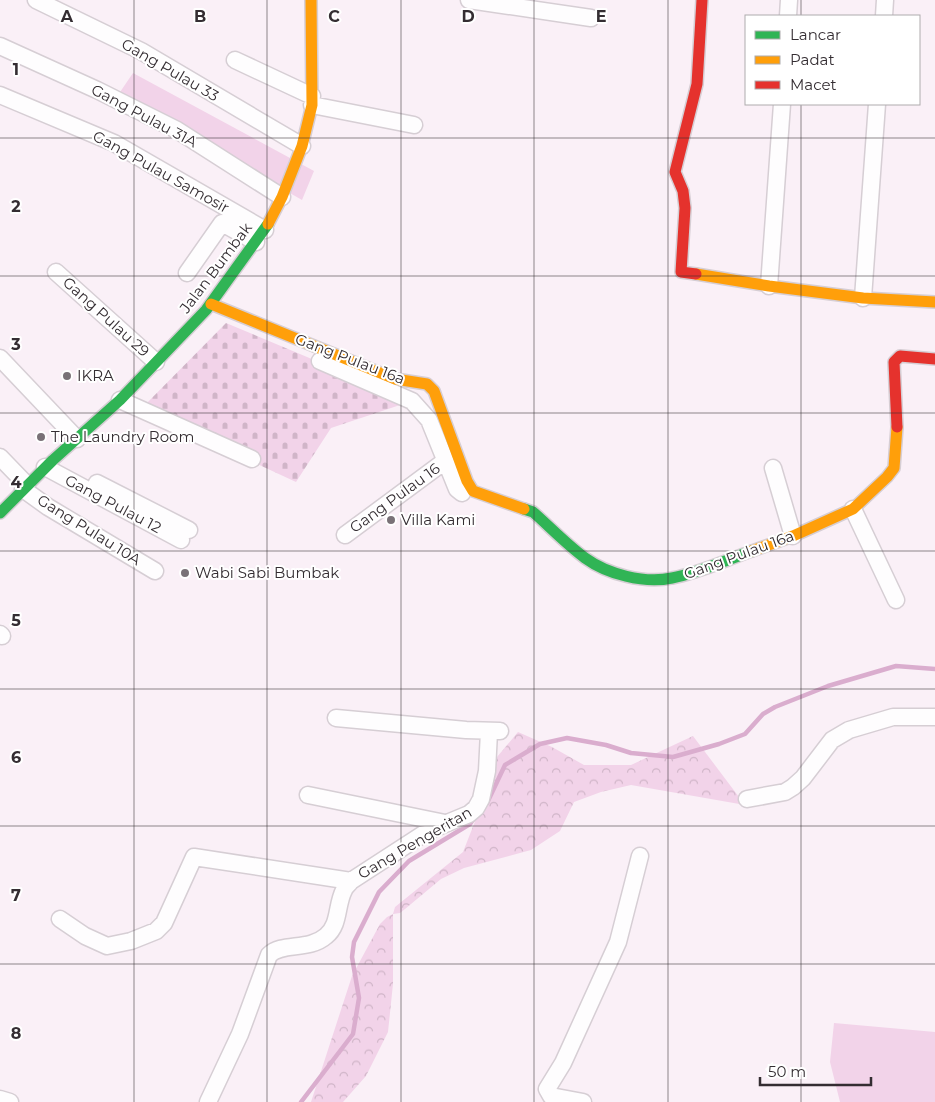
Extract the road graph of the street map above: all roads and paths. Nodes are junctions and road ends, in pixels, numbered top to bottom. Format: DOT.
graph roads {
  1 [pos="36,0"];
  2 [pos="311,0"];
  3 [pos="469,0"];
  4 [pos="702,0"];
  5 [pos="790,0"];
  6 [pos="885,0"];
  7 [pos="788,15"];
  8 [pos="884,15"];
  9 [pos="591,18"];
  10 [pos="0,46"];
  11 [pos="235,60"];
  12 [pos="0,96"];
  13 [pos="312,101"];
  14 [pos="782,105"];
  15 [pos="877,105"];
  16 [pos="414,125"];
  17 [pos="302,146"];
  18 [pos="282,198"];
  19 [pos="260,236"];
  20 [pos="56,272"];
  21 [pos="187,273"];
  22 [pos="769,286"];
  23 [pos="863,298"];
  24 [pos="935,302"];
  25 [pos="209,307"];
  26 [pos="0,358"];
  27 [pos="935,359"];
  28 [pos="156,362"];
  29 [pos="120,400"];
  30 [pos="77,439"];
  31 [pos="0,457"];
  32 [pos="252,459"];
  33 [pos="445,461"];
  34 [pos="49,464"];
  35 [pos="773,468"];
  36 [pos="25,487"];
  37 [pos="462,493"];
  38 [pos="853,509"];
  39 [pos="0,513"];
  40 [pos="185,535"];
  41 [pos="345,535"];
  42 [pos="793,536"];
  43 [pos="155,571"];
  44 [pos="896,600"];
  45 [pos="935,717"];
  46 [pos="336,718"];
  47 [pos="308,795"];
  48 [pos="748,799"];
  49 [pos="445,823"];
  50 [pos="640,856"];
  51 [pos="351,881"];
  52 [pos="60,919"];
  53 [pos="0,1099"];
  54 [pos="10,1102"];
  55 [pos="208,1102"];
  56 [pos="583,1102"];
  1 -- 17 [label="street, Gang Pulau 33"];
  2 -- 13 [label="street, Jalan Bumbak"];
  3 -- 9 [label="street"];
  4 -- 22 [label="street"];
  5 -- 7 [label="street"];
  6 -- 8 [label="street"];
  10 -- 18 [label="street, Gang Pulau 31A"];
  11 -- 13 [label="street"];
  12 -- 19 [label="street, Gang Pulau Samosir"];
  13 -- 16 [label="street"];
  13 -- 17 [label="street, Jalan Bumbak"];
  14 -- 22 [label="street"];
  15 -- 23 [label="street"];
  17 -- 18 [label="street, Jalan Bumbak"];
  18 -- 19 [label="street, Jalan Bumbak"];
  19 -- 21 [label="street"];
  19 -- 25 [label="street, Jalan Bumbak"];
  20 -- 28 [label="street, Gang Pulau 29"];
  22 -- 23 [label="street"];
  23 -- 24 [label="street"];
  25 -- 28 [label="street, Jalan Bumbak"];
  25 -- 33 [label="street, Gang Pulau 16"];
  25 -- 42 [label="street, Gang Pulau 16a"];
  26 -- 30 [label="street"];
  27 -- 38 [label="street, Gang Pulau 16a"];
  28 -- 29 [label="street, Jalan Bumbak"];
  29 -- 30 [label="street, Jalan Bumbak"];
  29 -- 32 [label="street"];
  30 -- 34 [label="street, Jalan Bumbak"];
  31 -- 36 [label="street, Gang Pulau 10A"];
  33 -- 37 [label="street, Gang Pulau 16"];
  33 -- 41 [label="street, Gang Pulau 16"];
  34 -- 36 [label="street, Jalan Bumbak"];
  34 -- 40 [label="street, Gang Pulau 12"];
  35 -- 42 [label="street"];
  36 -- 39 [label="street, Jalan Bumbak"];
  36 -- 43 [label="street, Gang Pulau 10A"];
  38 -- 42 [label="street, Gang Pulau 16a"];
  38 -- 44 [label="street"];
  45 -- 48 [label="street"];
  46 -- 49 [label="street, Gang Pengeritan"];
  47 -- 49 [label="street"];
  49 -- 51 [label="street, Gang Pengeritan"];
  50 -- 56 [label="street"];
  51 -- 52 [label="street"];
  51 -- 55 [label="street, Gang Pengeritan"];
  53 -- 54 [label="street"];
}
